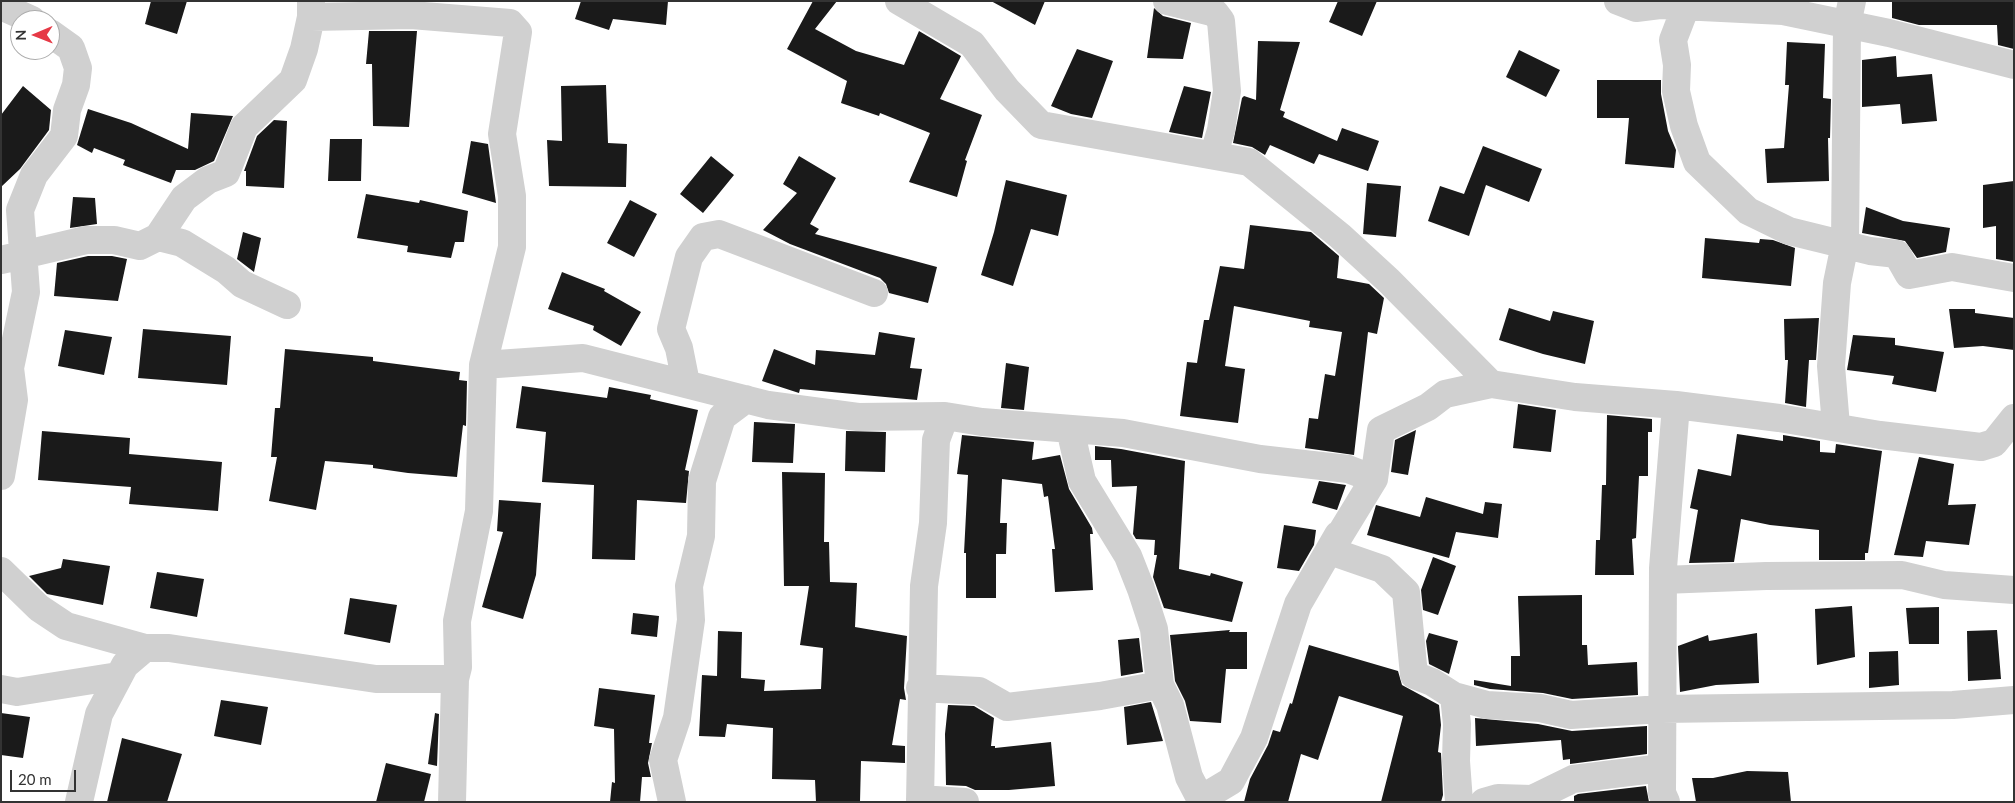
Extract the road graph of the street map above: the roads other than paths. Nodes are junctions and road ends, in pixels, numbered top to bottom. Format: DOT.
graph roads {
  1 [pos="899,1"];
  2 [pos="1167,1"];
  3 [pos="1618,1"];
  4 [pos="1686,4"];
  5 [pos="311,9"];
  6 [pos="512,12"];
  7 [pos="1850,13"];
  8 [pos="60,40"];
  9 [pos="2014,65"];
  10 [pos="1214,154"];
  11 [pos="158,237"];
  12 [pos="1844,244"];
  13 [pos="9,260"];
  14 [pos="2014,278"];
  15 [pos="874,294"];
  16 [pos="287,305"];
  17 [pos="483,365"];
  18 [pos="686,383"];
  19 [pos="1491,384"];
  20 [pos="746,399"];
  21 [pos="1676,405"];
  22 [pos="945,416"];
  23 [pos="2014,418"];
  24 [pos="1836,426"];
  25 [pos="1070,429"];
  26 [pos="1,476"];
  27 [pos="1374,479"];
  28 [pos="1330,551"];
  29 [pos="1,571"];
  30 [pos="1663,580"];
  31 [pos="2014,590"];
  32 [pos="145,648"];
  33 [pos="118,676"];
  34 [pos="455,679"];
  35 [pos="63,683"];
  36 [pos="1160,685"];
  37 [pos="920,688"];
  38 [pos="1,689"];
  39 [pos="1454,696"];
  40 [pos="2014,700"];
  41 [pos="1661,709"];
  42 [pos="98,714"];
  43 [pos="1662,768"];
  44 [pos="1201,800"];
  45 [pos="920,801"];
  46 [pos="79,802"];
  47 [pos="452,802"];
  48 [pos="672,802"];
  49 [pos="965,802"];
  50 [pos="1459,802"];
  51 [pos="1484,802"];
  52 [pos="1666,802"];
  1 -- 10 [label="street"];
  2 -- 10 [label="street"];
  3 -- 4 [label="street"];
  4 -- 7 [label="street"];
  4 -- 12 [label="street"];
  5 -- 6 [label="street"];
  5 -- 11 [label="street"];
  6 -- 17 [label="street"];
  7 -- 9 [label="street"];
  7 -- 12 [label="street"];
  8 -- 13 [label="street"];
  10 -- 19 [label="street"];
  11 -- 13 [label="street"];
  11 -- 16 [label="street"];
  12 -- 14 [label="street"];
  12 -- 24 [label="street"];
  13 -- 26 [label="street"];
  15 -- 18 [label="street"];
  17 -- 18 [label="street"];
  17 -- 34 [label="street"];
  18 -- 20 [label="street"];
  19 -- 21 [label="street"];
  19 -- 27 [label="street"];
  20 -- 22 [label="street"];
  20 -- 48 [label="street"];
  21 -- 24 [label="street"];
  21 -- 30 [label="street"];
  22 -- 25 [label="street"];
  22 -- 37 [label="street"];
  23 -- 24 [label="street"];
  25 -- 27 [label="street"];
  25 -- 36 [label="street"];
  27 -- 28 [label="street"];
  28 -- 39 [label="street"];
  28 -- 44 [label="street"];
  29 -- 32 [label="street"];
  30 -- 31 [label="street"];
  30 -- 41 [label="street"];
  32 -- 33 [label="street"];
  32 -- 34 [label="street"];
  33 -- 35 [label="street"];
  33 -- 42 [label="street"];
  34 -- 47 [label="street"];
  35 -- 38 [label="street"];
  35 -- 42 [label="street"];
  36 -- 37 [label="street"];
  36 -- 44 [label="street"];
  37 -- 45 [label="street"];
  39 -- 41 [label="street"];
  39 -- 50 [label="street"];
  40 -- 41 [label="street"];
  41 -- 43 [label="street"];
  42 -- 46 [label="street"];
  43 -- 51 [label="street"];
  43 -- 52 [label="street"];
  45 -- 49 [label="street"];
}
